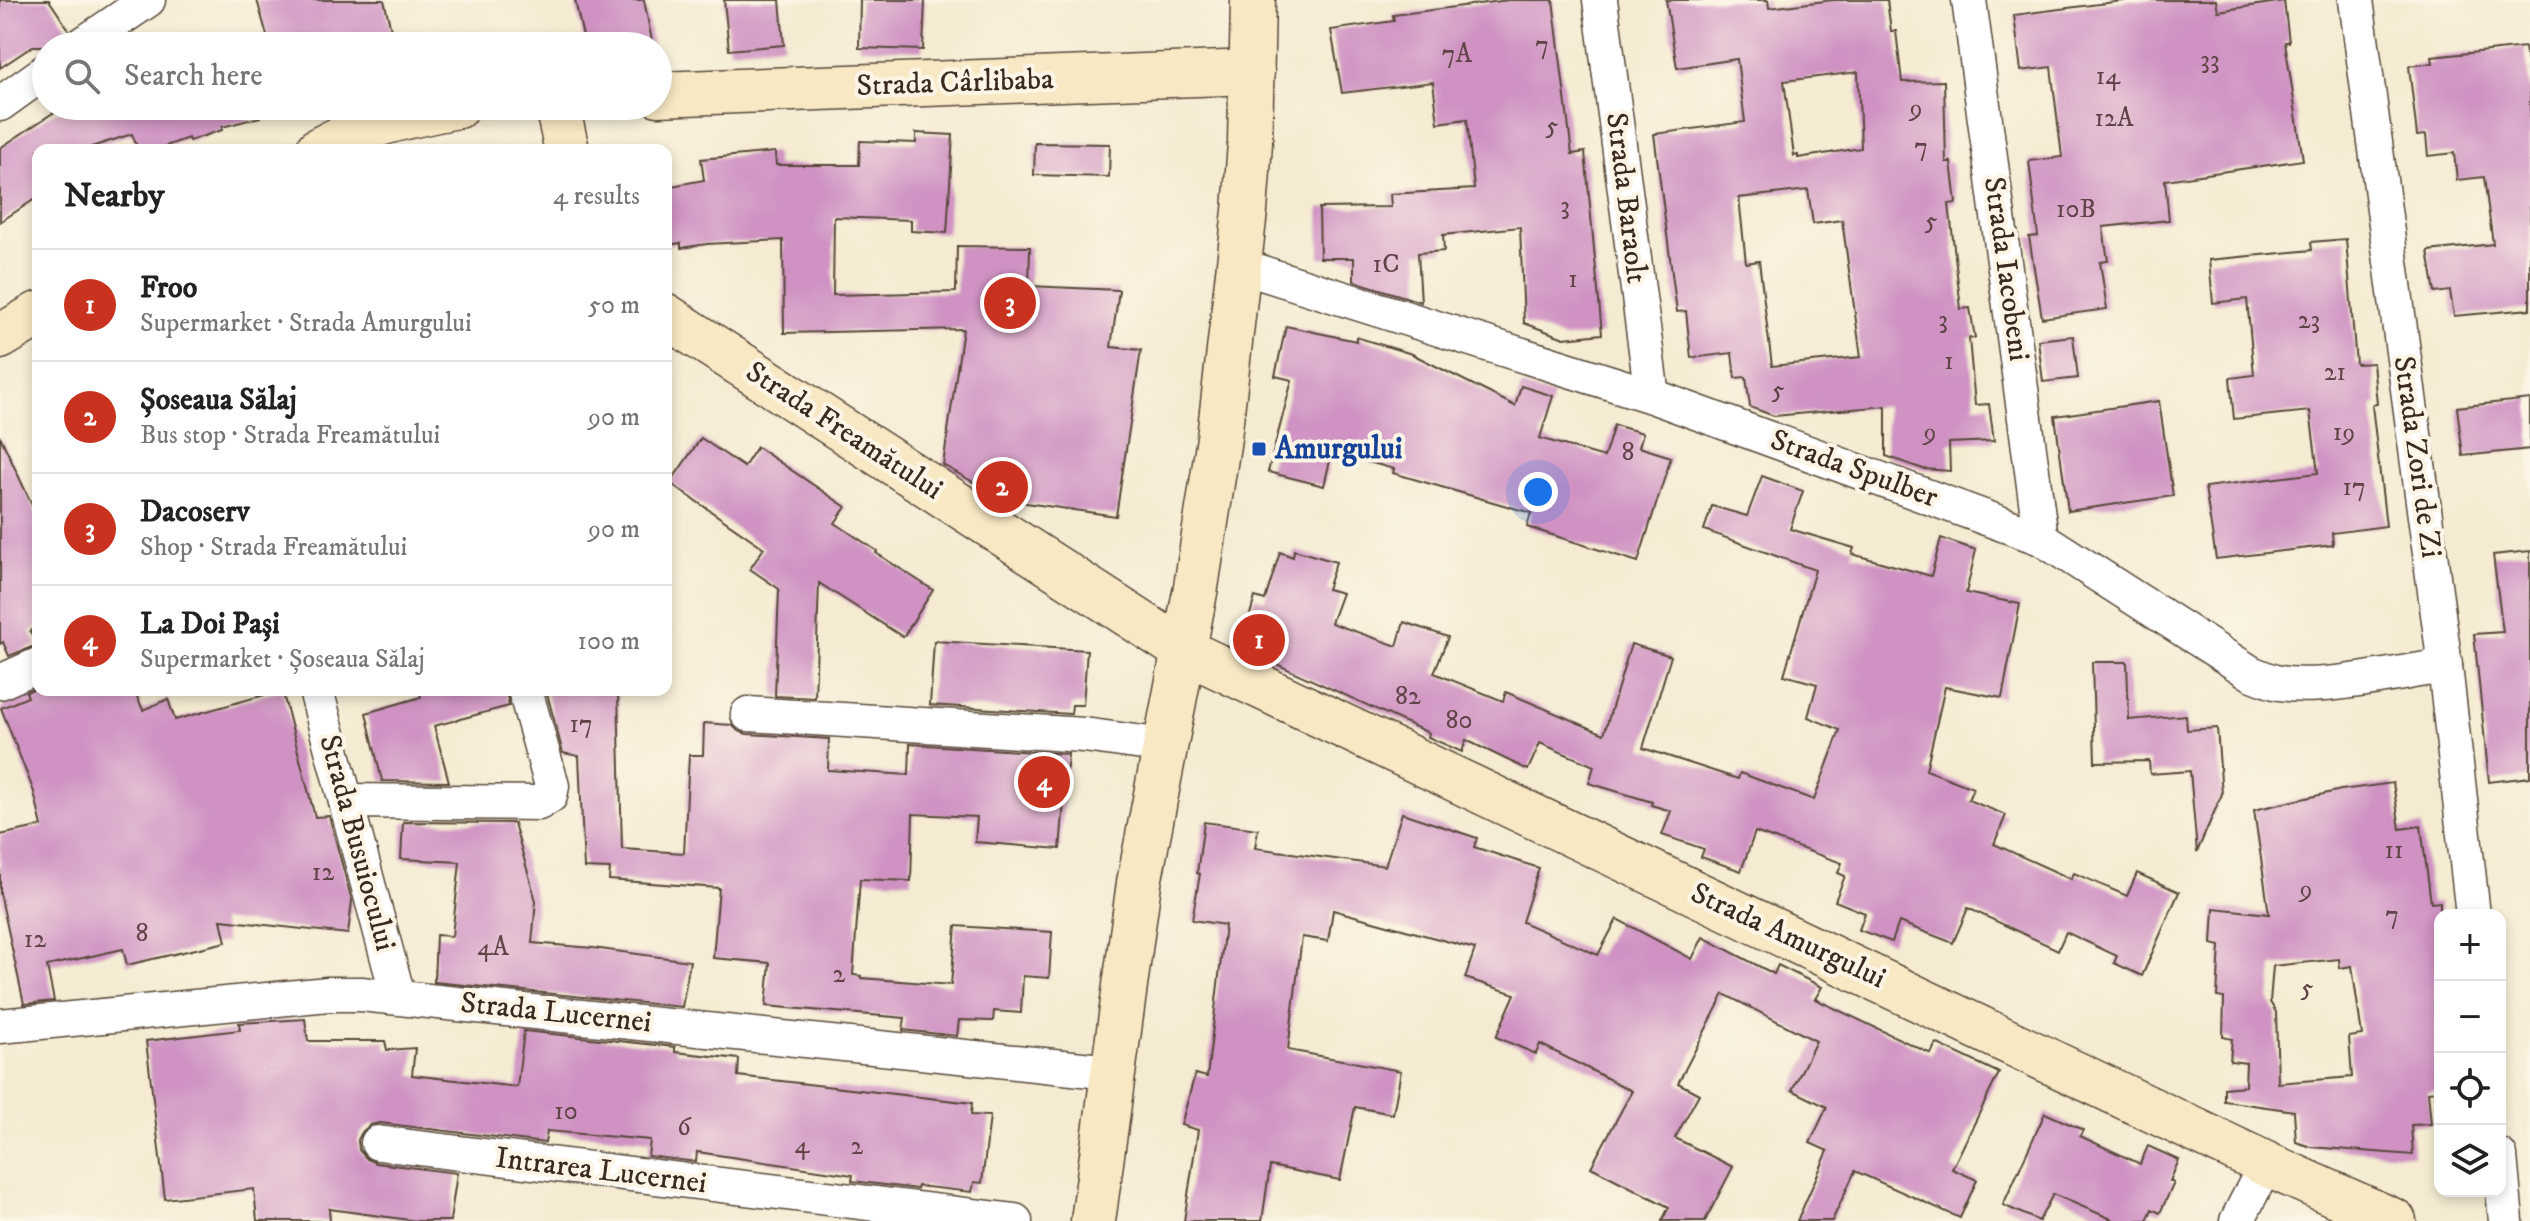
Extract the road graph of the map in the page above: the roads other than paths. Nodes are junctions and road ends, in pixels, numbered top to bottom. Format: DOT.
graph roads {
  1 [pos="148,0"];
  2 [pos="1253,0"];
  3 [pos="1600,0"];
  4 [pos="1969,0"];
  5 [pos="2356,0"];
  6 [pos="101,32"];
  7 [pos="1252,72"];
  8 [pos="32,81"];
  9 [pos="672,93"];
  10 [pos="0,104"];
  11 [pos="391,120"];
  12 [pos="560,120"];
  13 [pos="328,144"];
  14 [pos="566,144"];
  15 [pos="1240,266"];
  16 [pos="32,318"];
  17 [pos="672,320"];
  18 [pos="0,337"];
  19 [pos="1652,396"];
  20 [pos="2041,538"];
  21 [pos="1183,650"];
  22 [pos="2445,666"];
  23 [pos="32,668"];
  24 [pos="0,682"];
  25 [pos="318,696"];
  26 [pos="527,696"];
  27 [pos="748,714"];
  28 [pos="1165,746"];
  29 [pos="346,801"];
  30 [pos="2472,909"];
  31 [pos="398,996"];
  32 [pos="0,1026"];
  33 [pos="1111,1072"];
  34 [pos="378,1143"];
  35 [pos="2266,1164"];
  36 [pos="2504,1197"];
  37 [pos="1015,1221"];
  38 [pos="1093,1221"];
  39 [pos="2237,1221"];
  40 [pos="2394,1221"];
  41 [pos="2506,1221"];
  1 -- 6 [label="street"];
  2 -- 7 [label="street"];
  3 -- 19 [label="street, Strada Baraolt"];
  4 -- 20 [label="street, Strada Iacobeni"];
  5 -- 22 [label="street, Strada Zori de Zi"];
  7 -- 9 [label="street, Strada Cârlibaba"];
  7 -- 15 [label="street"];
  8 -- 10 [label="street"];
  11 -- 13 [label="street"];
  12 -- 14 [label="street"];
  15 -- 19 [label="street, Strada Spulber"];
  15 -- 21 [label="street"];
  16 -- 18 [label="street"];
  17 -- 21 [label="street, Strada Freamătului"];
  19 -- 20 [label="street, Strada Spulber"];
  20 -- 22 [label="street, Strada Spulber"];
  21 -- 28 [label="street"];
  21 -- 35 [label="street, Strada Amurgului"];
  22 -- 30 [label="street, Strada Zori de Zi"];
  23 -- 24 [label="street"];
  25 -- 29 [label="street, Strada Busuiocului"];
  26 -- 29 [label="street"];
  27 -- 28 [label="street"];
  28 -- 33 [label="street"];
  29 -- 31 [label="street, Strada Busuiocului"];
  31 -- 32 [label="street, Strada Lucernei"];
  31 -- 33 [label="street, Strada Lucernei"];
  33 -- 38 [label="street"];
  34 -- 37 [label="street, Intrarea Lucernei"];
  35 -- 39 [label="street"];
  35 -- 40 [label="street, Strada Amurgului"];
  36 -- 41 [label="street"];
}
